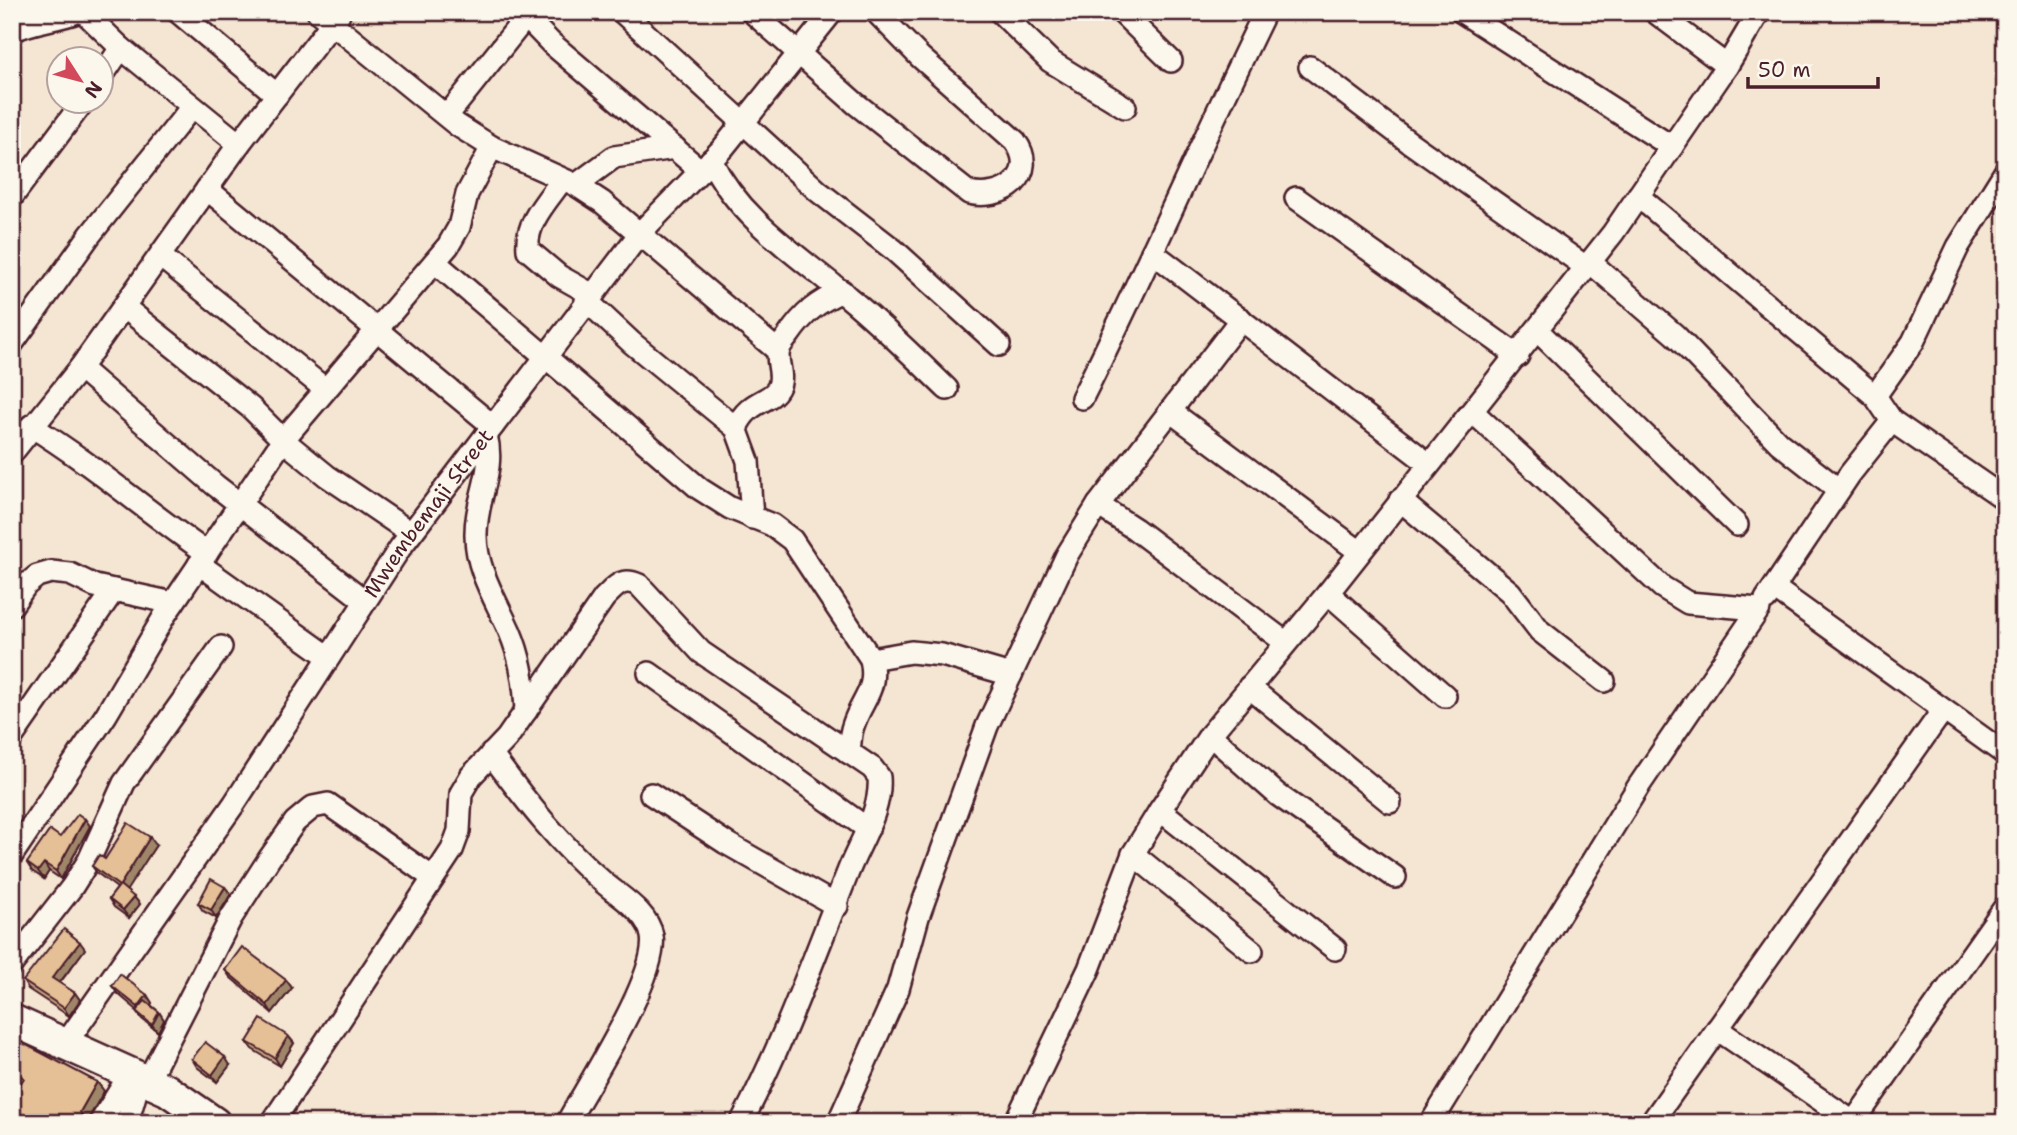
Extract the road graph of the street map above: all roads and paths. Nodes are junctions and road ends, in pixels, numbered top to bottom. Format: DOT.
graph roads {
  1 [pos="77,12"];
  2 [pos="84,12"];
  3 [pos="178,12"];
  4 [pos="622,12"];
  5 [pos="752,12"];
  6 [pos="832,12"];
  7 [pos="876,12"];
  8 [pos="1000,12"];
  9 [pos="1121,12"];
  10 [pos="1462,12"];
  11 [pos="1655,12"];
  12 [pos="1759,12"];
  13 [pos="524,15"];
  14 [pos="329,16"];
  15 [pos="1255,17"];
  16 [pos="12,31"];
  17 [pos="121,48"];
  18 [pos="797,52"];
  19 [pos="116,55"];
  20 [pos="1171,61"];
  21 [pos="1310,66"];
  22 [pos="1727,66"];
  23 [pos="277,95"];
  24 [pos="1125,107"];
  25 [pos="191,108"];
  26 [pos="73,116"];
  27 [pos="447,116"];
  28 [pos="742,123"];
  29 [pos="239,144"];
  30 [pos="1672,146"];
  31 [pos="492,147"];
  32 [pos="675,148"];
  33 [pos="706,165"];
  34 [pos="2005,172"];
  35 [pos="569,182"];
  36 [pos="208,189"];
  37 [pos="1638,196"];
  38 [pos="12,197"];
  39 [pos="1296,198"];
  40 [pos="640,232"];
  41 [pos="1152,252"];
  42 [pos="160,256"];
  43 [pos="436,263"];
  44 [pos="1588,264"];
  45 [pos="842,292"];
  46 [pos="588,297"];
  47 [pos="124,307"];
  48 [pos="1241,319"];
  49 [pos="377,327"];
  50 [pos="1536,330"];
  51 [pos="12,344"];
  52 [pos="999,345"];
  53 [pos="778,351"];
  54 [pos="1518,355"];
  55 [pos="544,358"];
  56 [pos="80,368"];
  57 [pos="947,389"];
  58 [pos="325,390"];
  59 [pos="1875,396"];
  60 [pos="1082,398"];
  61 [pos="1170,411"];
  62 [pos="1473,412"];
  63 [pos="1892,421"];
  64 [pos="31,426"];
  65 [pos="736,428"];
  66 [pos="490,430"];
  67 [pos="283,440"];
  68 [pos="12,453"];
  69 [pos="1429,464"];
  70 [pos="1839,490"];
  71 [pos="2005,499"];
  72 [pos="1400,500"];
  73 [pos="240,503"];
  74 [pos="1098,505"];
  75 [pos="752,518"];
  76 [pos="1737,525"];
  77 [pos="411,533"];
  78 [pos="1360,552"];
  79 [pos="203,559"];
  80 [pos="1774,589"];
  81 [pos="114,590"];
  82 [pos="1328,593"];
  83 [pos="365,601"];
  84 [pos="173,603"];
  85 [pos="12,605"];
  86 [pos="1759,610"];
  87 [pos="1285,642"];
  88 [pos="221,647"];
  89 [pos="329,657"];
  90 [pos="871,659"];
  91 [pos="649,673"];
  92 [pos="1011,675"];
  93 [pos="1604,681"];
  94 [pos="1249,687"];
  95 [pos="1445,696"];
  96 [pos="1943,710"];
  97 [pos="526,711"];
  98 [pos="1210,735"];
  99 [pos="12,737"];
  100 [pos="849,753"];
  101 [pos="491,754"];
  102 [pos="2005,754"];
  103 [pos="650,794"];
  104 [pos="1390,802"];
  105 [pos="1160,810"];
  106 [pos="868,829"];
  107 [pos="1133,854"];
  108 [pos="12,855"];
  109 [pos="433,877"];
  110 [pos="1395,877"];
  111 [pos="837,906"];
  112 [pos="2005,907"];
  113 [pos="1335,949"];
  114 [pos="1252,951"];
  115 [pos="12,964"];
  116 [pos="12,1020"];
  117 [pos="1717,1029"];
  118 [pos="66,1044"];
  119 [pos="139,1078"];
  120 [pos="1853,1122"];
  121 [pos="100,1123"];
  122 [pos="127,1123"];
  123 [pos="215,1123"];
  124 [pos="272,1123"];
  125 [pos="567,1123"];
  126 [pos="741,1123"];
  127 [pos="838,1123"];
  128 [pos="1015,1123"];
  129 [pos="1431,1123"];
  130 [pos="1651,1123"];
  1 -- 16 [label="street"];
  2 -- 17 [label="street"];
  3 -- 23 [label="street"];
  4 -- 28 [label="street"];
  5 -- 18 [label="street"];
  6 -- 18 [label="street, Mwembemaji Street"];
  7 -- 18 [label="street"];
  8 -- 24 [label="street"];
  9 -- 20 [label="street"];
  10 -- 30 [label="street"];
  11 -- 22 [label="street"];
  12 -- 22 [label="street"];
  13 -- 27 [label="street"];
  13 -- 32 [label="street"];
  14 -- 23 [label="street"];
  14 -- 27 [label="street"];
  15 -- 41 [label="street"];
  17 -- 19 [label="street"];
  17 -- 25 [label="street"];
  18 -- 28 [label="street, Mwembemaji Street"];
  21 -- 44 [label="street"];
  22 -- 30 [label="street"];
  23 -- 29 [label="street"];
  25 -- 29 [label="street"];
  25 -- 51 [label="street"];
  26 -- 38 [label="street"];
  27 -- 31 [label="street"];
  28 -- 33 [label="street, Mwembemaji Street"];
  28 -- 52 [label="street"];
  29 -- 36 [label="street"];
  30 -- 37 [label="street"];
  31 -- 35 [label="street"];
  31 -- 43 [label="street"];
  32 -- 33 [label="street"];
  32 -- 35 [label="street"];
  33 -- 40 [label="street, Mwembemaji Street"];
  33 -- 45 [label="street"];
  34 -- 59 [label="street"];
  35 -- 40 [label="street"];
  35 -- 46 [label="street"];
  36 -- 42 [label="street"];
  36 -- 49 [label="street"];
  37 -- 44 [label="street"];
  37 -- 59 [label="street"];
  39 -- 54 [label="street"];
  40 -- 46 [label="street, Mwembemaji Street"];
  40 -- 53 [label="street"];
  41 -- 48 [label="street"];
  41 -- 60 [label="street"];
  42 -- 47 [label="street"];
  42 -- 58 [label="street"];
  43 -- 49 [label="street"];
  43 -- 55 [label="street"];
  44 -- 50 [label="street"];
  44 -- 70 [label="street"];
  45 -- 53 [label="street"];
  45 -- 57 [label="street"];
  46 -- 55 [label="street, Mwembemaji Street"];
  46 -- 65 [label="street"];
  47 -- 56 [label="street"];
  47 -- 67 [label="street"];
  48 -- 61 [label="street"];
  48 -- 69 [label="street"];
  49 -- 58 [label="street"];
  49 -- 66 [label="street"];
  50 -- 54 [label="street"];
  50 -- 76 [label="street"];
  53 -- 65 [label="street"];
  54 -- 62 [label="street"];
  55 -- 66 [label="street, Mwembemaji Street"];
  55 -- 75 [label="street"];
  56 -- 64 [label="street"];
  56 -- 73 [label="street"];
  58 -- 67 [label="street"];
  59 -- 63 [label="street"];
  61 -- 74 [label="street"];
  61 -- 78 [label="street"];
  62 -- 69 [label="street"];
  62 -- 86 [label="street"];
  63 -- 70 [label="street"];
  63 -- 71 [label="street"];
  64 -- 68 [label="street"];
  64 -- 79 [label="street"];
  65 -- 75 [label="street"];
  66 -- 77 [label="street, Mwembemaji Street"];
  66 -- 97 [label="street"];
  67 -- 73 [label="street"];
  67 -- 77 [label="street"];
  69 -- 72 [label="street"];
  70 -- 80 [label="street"];
  72 -- 78 [label="street"];
  72 -- 93 [label="street"];
  73 -- 79 [label="street"];
  73 -- 83 [label="street"];
  74 -- 87 [label="street"];
  74 -- 92 [label="street"];
  75 -- 90 [label="street"];
  77 -- 83 [label="street, Mwembemaji Street"];
  78 -- 82 [label="street"];
  79 -- 84 [label="street"];
  79 -- 89 [label="street"];
  80 -- 86 [label="street"];
  80 -- 96 [label="street"];
  81 -- 84 [label="street"];
  81 -- 85 [label="street"];
  81 -- 99 [label="street"];
  82 -- 87 [label="street"];
  82 -- 95 [label="street"];
  83 -- 89 [label="street, Mwembemaji Street"];
  84 -- 108 [label="street"];
  86 -- 129 [label="street"];
  87 -- 94 [label="street"];
  88 -- 115 [label="street"];
  89 -- 118 [label="street, Mwembemaji Street"];
  90 -- 92 [label="street"];
  90 -- 100 [label="street"];
  91 -- 106 [label="street"];
  92 -- 127 [label="street"];
  94 -- 98 [label="street"];
  94 -- 104 [label="street"];
  96 -- 102 [label="street"];
  96 -- 117 [label="street"];
  97 -- 100 [label="street"];
  97 -- 101 [label="street"];
  98 -- 105 [label="street"];
  98 -- 110 [label="street"];
  100 -- 106 [label="street"];
  101 -- 109 [label="street"];
  101 -- 125 [label="street"];
  103 -- 111 [label="street"];
  105 -- 107 [label="street"];
  105 -- 113 [label="street"];
  106 -- 111 [label="street"];
  107 -- 114 [label="street"];
  107 -- 128 [label="street"];
  109 -- 119 [label="street"];
  109 -- 124 [label="street"];
  111 -- 126 [label="street"];
  112 -- 120 [label="street"];
  116 -- 118 [label="street"];
  117 -- 120 [label="street"];
  117 -- 130 [label="street"];
  118 -- 119 [label="street"];
  119 -- 121 [label="street"];
  119 -- 122 [label="street"];
  119 -- 123 [label="street"];
}
